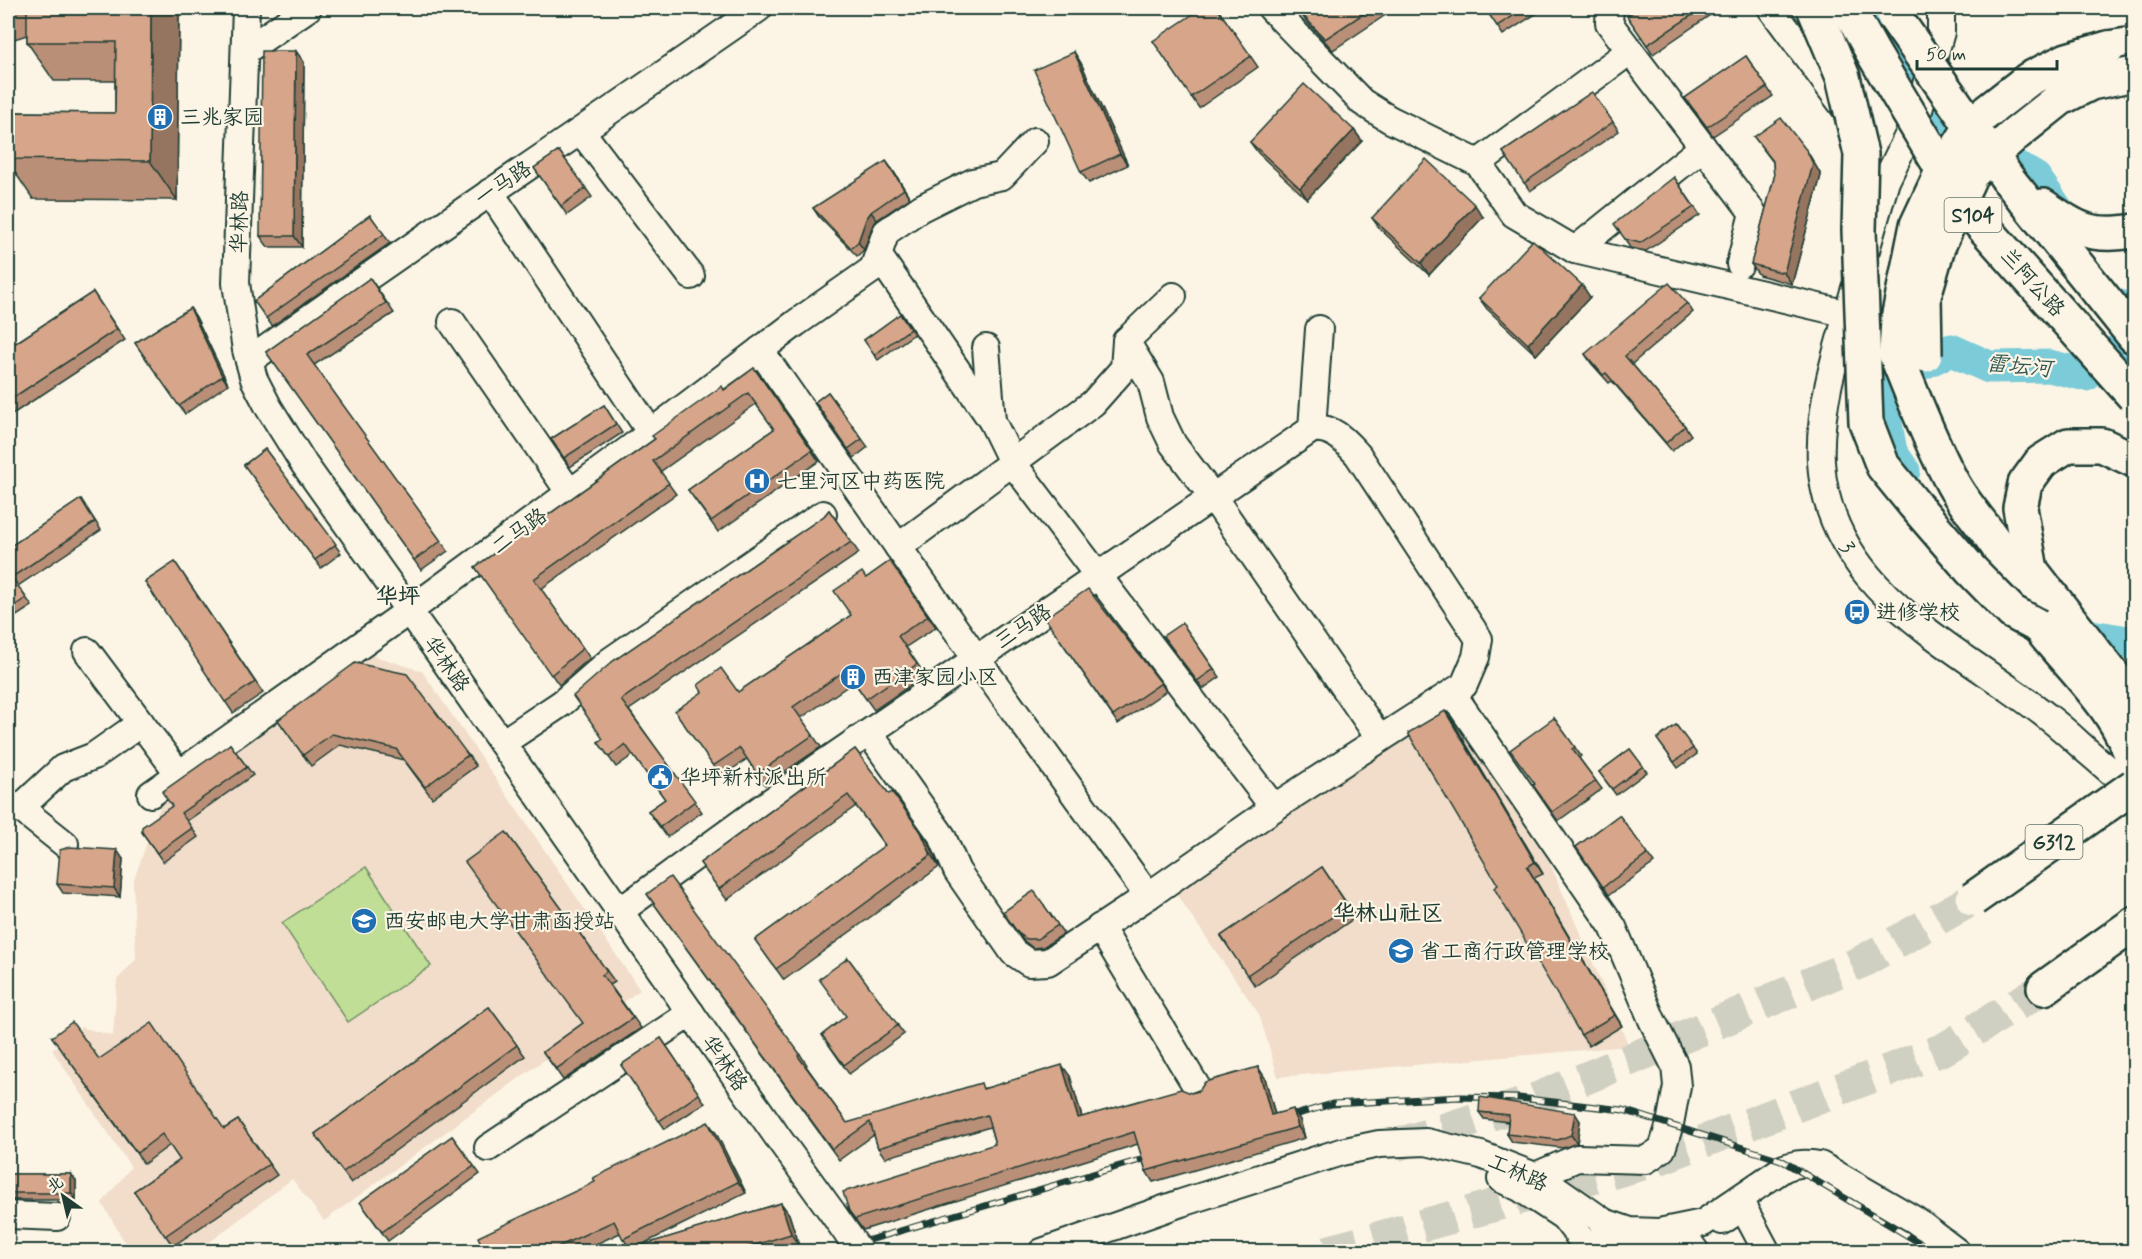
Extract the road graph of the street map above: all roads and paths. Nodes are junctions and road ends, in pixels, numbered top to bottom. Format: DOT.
graph roads {
  1 [pos="246,8"];
  2 [pos="308,8"];
  3 [pos="759,8"];
  4 [pos="1610,8"];
  5 [pos="1771,8"];
  6 [pos="1814,8"];
  7 [pos="1848,8"];
  8 [pos="1890,8"];
  9 [pos="1941,8"];
  10 [pos="1277,9"];
  11 [pos="2134,44"];
  12 [pos="245,51"];
  13 [pos="1630,51"];
  14 [pos="2134,74"];
  15 [pos="580,131"];
  16 [pos="1035,141"];
  17 [pos="1703,147"];
  18 [pos="1478,163"];
  19 [pos="2008,179"];
  20 [pos="1886,181"];
  21 [pos="490,192"];
  22 [pos="2134,231"];
  23 [pos="1575,250"];
  24 [pos="1740,264"];
  25 [pos="878,266"];
  26 [pos="691,276"];
  27 [pos="1173,297"];
  28 [pos="1848,314"];
  29 [pos="452,322"];
  30 [pos="1319,329"];
  31 [pos="2134,336"];
  32 [pos="1126,340"];
  33 [pos="986,348"];
  34 [pos="760,350"];
  35 [pos="249,361"];
  36 [pos="2134,396"];
  37 [pos="992,421"];
  38 [pos="1312,429"];
  39 [pos="651,433"];
  40 [pos="2134,460"];
  41 [pos="1012,462"];
  42 [pos="570,493"];
  43 [pos="1213,496"];
  44 [pos="823,514"];
  45 [pos="898,547"];
  46 [pos="2031,570"];
  47 [pos="1097,575"];
  48 [pos="409,611"];
  49 [pos="2038,626"];
  50 [pos="87,651"];
  51 [pos="976,658"];
  52 [pos="1452,693"];
  53 [pos="2126,714"];
  54 [pos="141,723"];
  55 [pos="869,733"];
  56 [pos="1380,739"];
  57 [pos="502,743"];
  58 [pos="2134,764"];
  59 [pos="179,774"];
  60 [pos="2134,786"];
  61 [pos="151,794"];
  62 [pos="2134,794"];
  63 [pos="1274,808"];
  64 [pos="65,844"];
  65 [pos="1148,896"];
  66 [pos="1973,899"];
  67 [pos="620,911"];
  68 [pos="2134,924"];
  69 [pos="1100,927"];
  70 [pos="2044,988"];
  71 [pos="691,1013"];
  72 [pos="1198,1089"];
  73 [pos="488,1148"];
  74 [pos="1288,1169"];
  75 [pos="1535,1176"];
  76 [pos="8,1215"];
  77 [pos="57,1216"];
  78 [pos="1692,1246"];
  79 [pos="1587,1247"];
  80 [pos="860,1251"];
  81 [pos="1042,1251"];
  82 [pos="1767,1251"];
  83 [pos="1957,1251"];
  1 -- 12 [label="street, 华林路"];
  2 -- 12 [label="street"];
  3 -- 15 [label="street, 一马路"];
  4 -- 13 [label="street"];
  5 -- 20 [label="street"];
  6 -- 49 [label="highway, bridge"];
  7 -- 36 [label="highway, 兰阿公路 / S104, bridge"];
  8 -- 19 [label="highway, 兰阿公路 / S104, bridge"];
  9 -- 20 [label="street"];
  10 -- 18 [label="street"];
  11 -- 49 [label="highway, bridge"];
  12 -- 35 [label="street, 华林路"];
  13 -- 17 [label="street"];
  13 -- 18 [label="street"];
  14 -- 46 [label="highway, bridge"];
  15 -- 21 [label="street, 一马路"];
  15 -- 26 [label="street"];
  16 -- 25 [label="street"];
  17 -- 23 [label="street"];
  17 -- 24 [label="street"];
  18 -- 23 [label="street"];
  19 -- 22 [label="highway"];
  19 -- 31 [label="highway, 兰阿公路 / S104"];
  20 -- 28 [label="street, 3"];
  21 -- 35 [label="street, 一马路"];
  21 -- 39 [label="street"];
  23 -- 28 [label="street"];
  25 -- 34 [label="street, 二马路"];
  25 -- 37 [label="street"];
  27 -- 32 [label="street"];
  28 -- 62 [label="street, 3"];
  29 -- 42 [label="street"];
  30 -- 38 [label="street"];
  32 -- 41 [label="street"];
  32 -- 43 [label="street"];
  33 -- 37 [label="street"];
  34 -- 39 [label="street, 二马路"];
  34 -- 45 [label="street"];
  35 -- 48 [label="street, 华林路"];
  37 -- 41 [label="street"];
  38 -- 43 [label="street, 三马路"];
  38 -- 52 [label="street"];
  39 -- 42 [label="street, 二马路"];
  40 -- 46 [label="highway"];
  41 -- 45 [label="street"];
  41 -- 47 [label="street"];
  42 -- 48 [label="street, 二马路"];
  43 -- 47 [label="street, 三马路"];
  43 -- 56 [label="street"];
  44 -- 57 [label="street"];
  45 -- 51 [label="street"];
  46 -- 53 [label="highway"];
  47 -- 51 [label="street, 三马路"];
  47 -- 63 [label="street"];
  48 -- 57 [label="street, 华林路"];
  48 -- 59 [label="street, 二马路"];
  49 -- 53 [label="highway"];
  50 -- 54 [label="street"];
  51 -- 55 [label="street, 三马路"];
  51 -- 65 [label="street"];
  52 -- 56 [label="street"];
  52 -- 75 [label="street"];
  53 -- 58 [label="highway"];
  54 -- 59 [label="street"];
  54 -- 64 [label="street"];
  55 -- 67 [label="street, 三马路"];
  55 -- 69 [label="street"];
  56 -- 63 [label="street"];
  57 -- 67 [label="street, 华林路"];
  59 -- 61 [label="street, 二马路"];
  60 -- 66 [label="highway, G312, bridge"];
  63 -- 65 [label="street"];
  65 -- 69 [label="street"];
  67 -- 71 [label="street, 华林路"];
  68 -- 70 [label="highway"];
  69 -- 72 [label="street"];
  71 -- 73 [label="street"];
  71 -- 80 [label="street, 华林路, bridge"];
  74 -- 75 [label="street, 工林路"];
  74 -- 79 [label="street"];
  74 -- 81 [label="street, 工林路"];
  75 -- 83 [label="street, 工林路"];
  76 -- 77 [label="street"];
  78 -- 79 [label="street"];
  78 -- 82 [label="street"];
}
